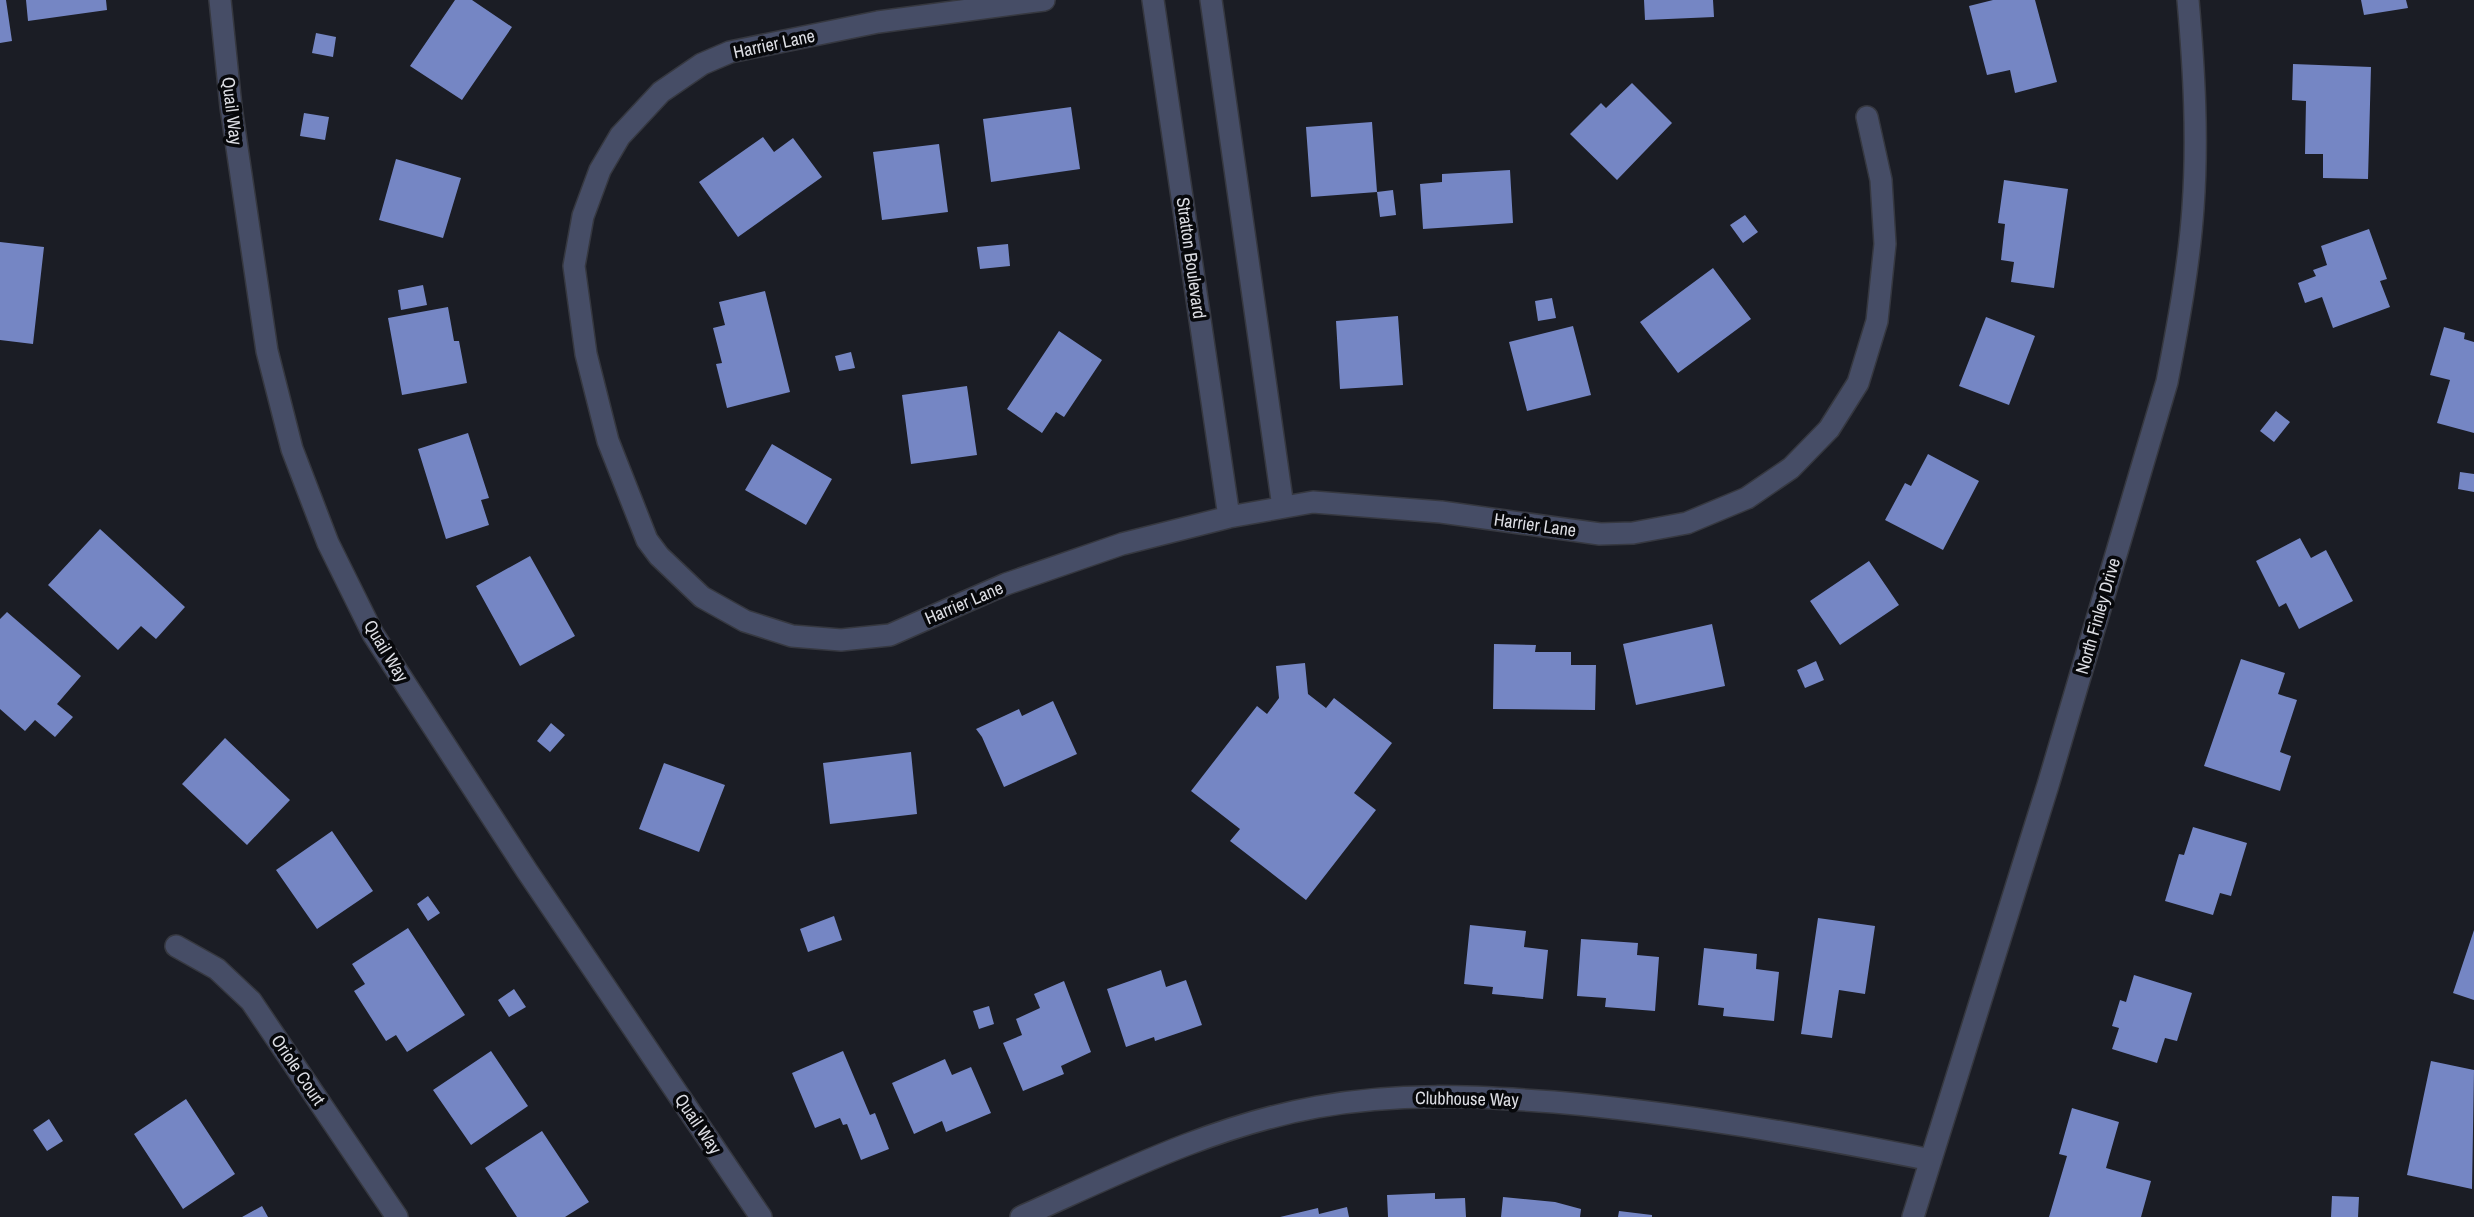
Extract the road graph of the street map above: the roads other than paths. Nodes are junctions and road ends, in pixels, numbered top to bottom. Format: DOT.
graph roads {
  1 [pos="220,0"];
  2 [pos="1044,0"];
  3 [pos="1153,0"];
  4 [pos="1211,0"];
  5 [pos="2188,0"];
  6 [pos="1867,117"];
  7 [pos="1283,507"];
  8 [pos="1229,517"];
  9 [pos="176,946"];
  10 [pos="1931,1160"];
  11 [pos="397,1217"];
  12 [pos="761,1217"];
  13 [pos="1021,1217"];
  14 [pos="1913,1217"];
  1 -- 12 [label="street, Quail Way"];
  2 -- 8 [label="street, Harrier Lane"];
  3 -- 8 [label="street, Stratton Boulevard"];
  4 -- 7 [label="street"];
  5 -- 10 [label="street, North Finley Drive"];
  6 -- 7 [label="street, Harrier Lane"];
  7 -- 8 [label="street, Harrier Lane"];
  9 -- 11 [label="street, Oriole Court"];
  10 -- 13 [label="street, Clubhouse Way"];
  10 -- 14 [label="street, North Finley Drive"];
}
